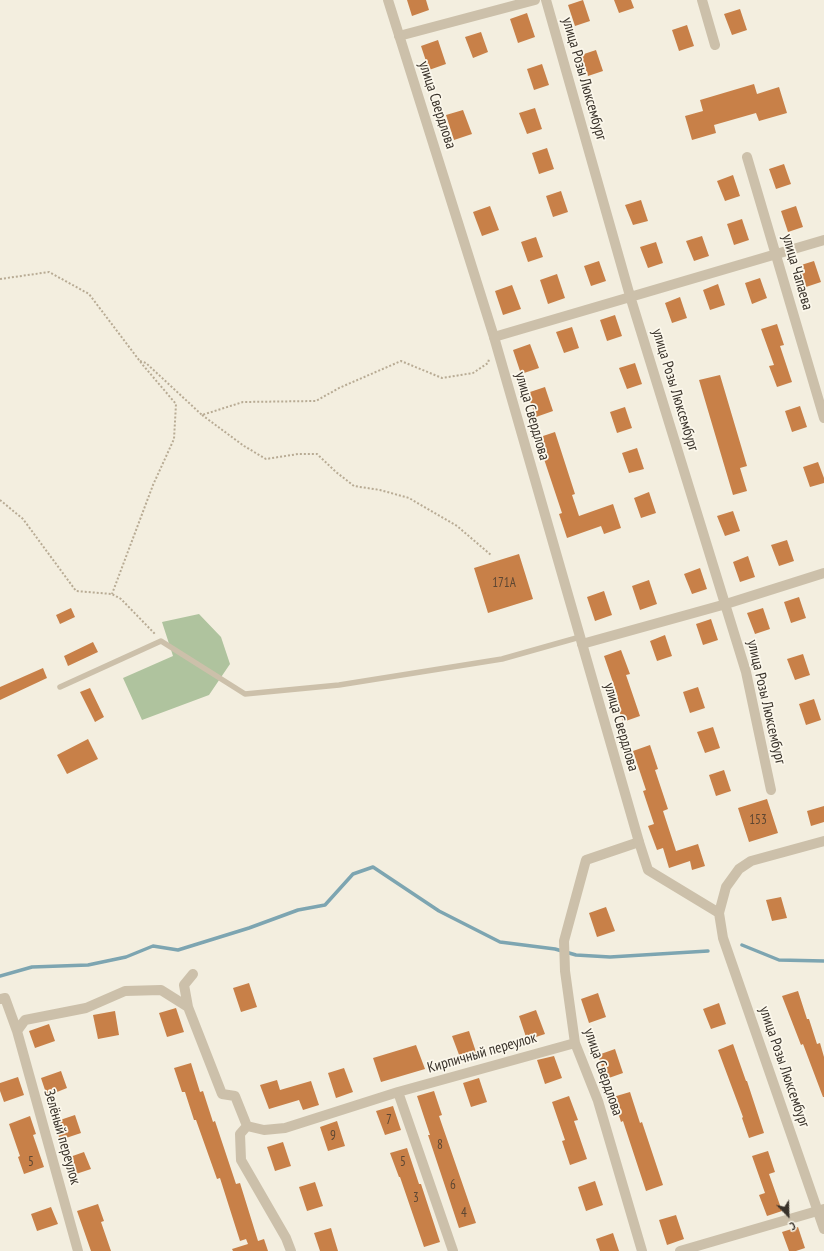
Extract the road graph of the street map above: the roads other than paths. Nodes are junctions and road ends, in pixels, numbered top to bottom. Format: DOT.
graph roads {
  1 [pos="388,0"];
  2 [pos="535,0"];
  3 [pos="546,0"];
  4 [pos="702,0"];
  5 [pos="399,36"];
  6 [pos="715,45"];
  7 [pos="747,157"];
  8 [pos="824,240"];
  9 [pos="776,254"];
  10 [pos="630,296"];
  11 [pos="494,337"];
  12 [pos="824,418"];
  13 [pos="824,573"];
  14 [pos="726,604"];
  15 [pos="581,640"];
  16 [pos="60,687"];
  17 [pos="771,790"];
  18 [pos="824,841"];
  19 [pos="639,842"];
  20 [pos="719,913"];
  21 [pos="193,974"];
  22 [pos="0,999"];
  23 [pos="188,1006"];
  24 [pos="17,1031"];
  25 [pos="575,1043"];
  26 [pos="398,1092"];
  27 [pos="247,1126"];
  28 [pos="821,1210"];
  29 [pos="824,1229"];
  30 [pos="78,1251"];
  31 [pos="291,1251"];
  32 [pos="453,1251"];
  33 [pos="642,1251"];
  34 [pos="680,1251"];
  1 -- 5 [label="street, улица Свердлова"];
  2 -- 5 [label="street"];
  3 -- 10 [label="street, улица Розы Люксембург"];
  4 -- 6 [label="street"];
  5 -- 11 [label="street, улица Свердлова"];
  7 -- 9 [label="street, улица Чапаева"];
  8 -- 9 [label="street"];
  9 -- 10 [label="street"];
  9 -- 12 [label="street, улица Чапаева"];
  10 -- 11 [label="street"];
  10 -- 14 [label="street, улица Розы Люксембург"];
  11 -- 15 [label="street, улица Свердлова"];
  13 -- 14 [label="street"];
  14 -- 15 [label="street"];
  14 -- 17 [label="street, улица Розы Люксембург"];
  15 -- 16 [label="lane"];
  15 -- 19 [label="street, улица Свердлова"];
  18 -- 20 [label="street"];
  19 -- 20 [label="street, улица Свердлова"];
  19 -- 25 [label="street, улица Свердлова"];
  20 -- 28 [label="street, улица Розы Люксембург"];
  21 -- 23 [label="street"];
  22 -- 24 [label="street, Зелёный переулок"];
  23 -- 24 [label="street"];
  23 -- 27 [label="street"];
  24 -- 30 [label="street, Зелёный переулок"];
  25 -- 26 [label="street, Кирпичный переулок"];
  25 -- 33 [label="street, улица Свердлова"];
  26 -- 27 [label="street, Кирпичный переулок"];
  26 -- 32 [label="street"];
  27 -- 31 [label="street"];
  28 -- 29 [label="street, улица Розы Люксембург"];
  28 -- 34 [label="street"];
}
